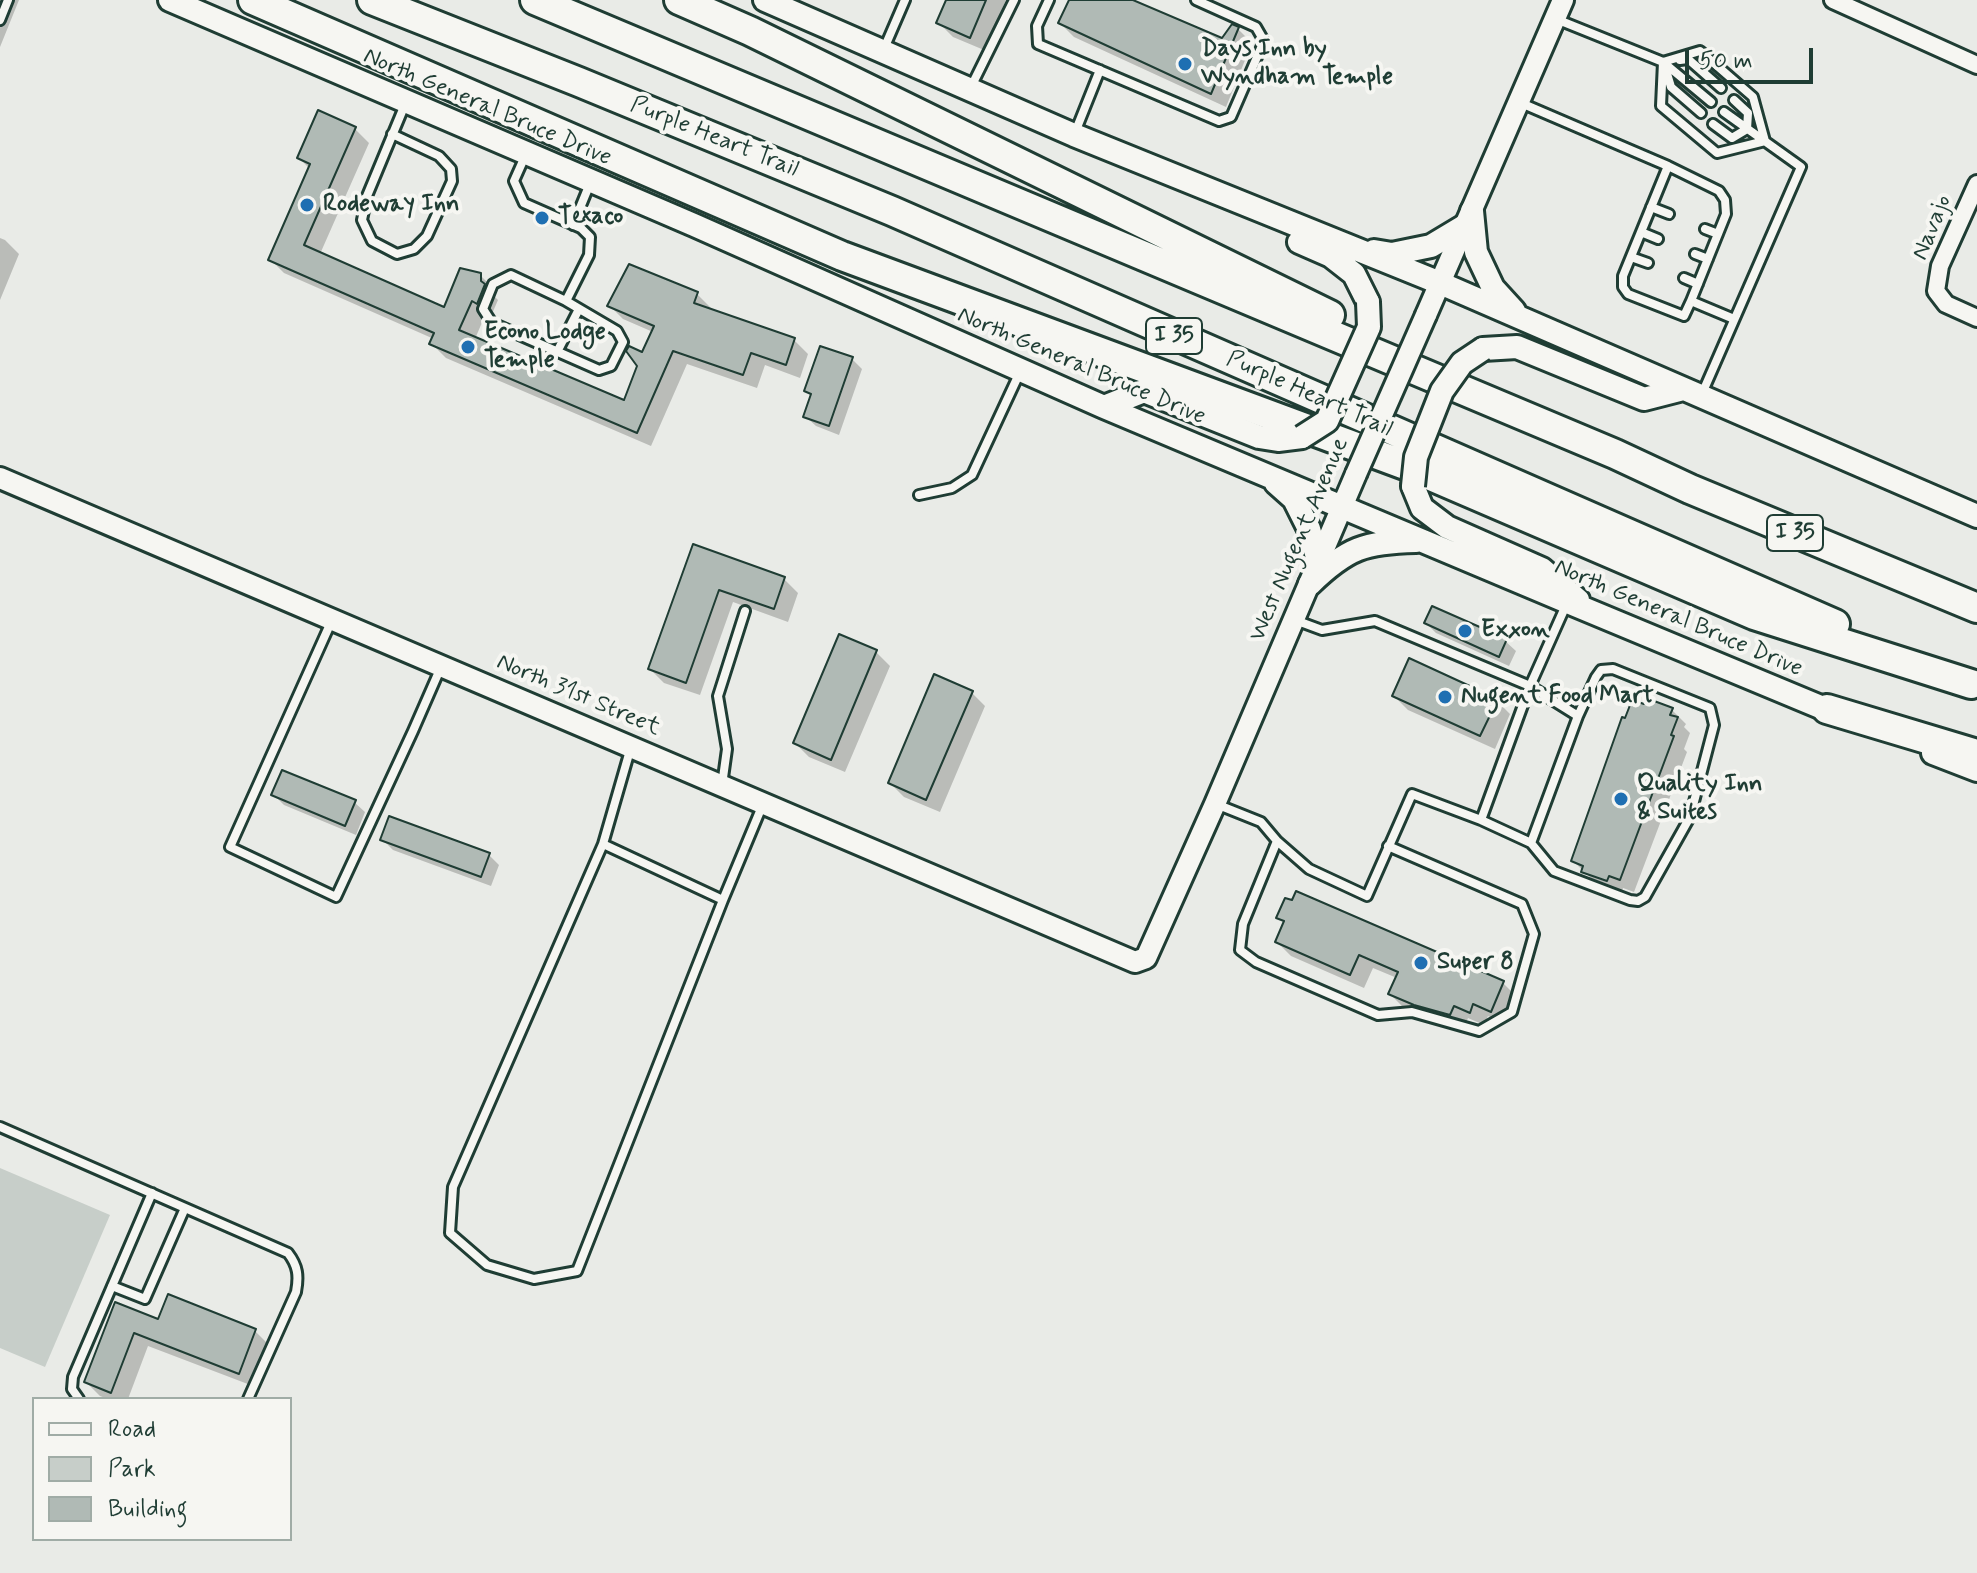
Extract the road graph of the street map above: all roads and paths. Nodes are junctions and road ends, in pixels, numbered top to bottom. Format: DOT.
graph roads {
  1 [pos="8,0"];
  2 [pos="170,0"];
  3 [pos="253,0"];
  4 [pos="372,0"];
  5 [pos="535,0"];
  6 [pos="679,0"];
  7 [pos="765,0"];
  8 [pos="905,0"];
  9 [pos="1014,0"];
  10 [pos="1049,0"];
  11 [pos="1196,0"];
  12 [pos="1833,0"];
  13 [pos="1559,9"];
  14 [pos="0,20"];
  15 [pos="882,53"];
  16 [pos="1663,62"];
  17 [pos="1977,65"];
  18 [pos="1100,70"];
  19 [pos="1721,88"];
  20 [pos="970,90"];
  21 [pos="1734,100"];
  22 [pos="406,101"];
  23 [pos="1519,102"];
  24 [pos="1711,102"];
  25 [pos="1724,112"];
  26 [pos="1701,113"];
  27 [pos="1713,124"];
  28 [pos="1747,129"];
  29 [pos="392,134"];
  30 [pos="1074,135"];
  31 [pos="1765,141"];
  32 [pos="526,153"];
  33 [pos="1668,166"];
  34 [pos="591,181"];
  35 [pos="1977,184"];
  36 [pos="1244,204"];
  37 [pos="1651,207"];
  38 [pos="1669,214"];
  39 [pos="1469,218"];
  40 [pos="573,225"];
  41 [pos="1705,229"];
  42 [pos="1641,232"];
  43 [pos="1718,234"];
  44 [pos="1658,239"];
  45 [pos="1352,248"];
  46 [pos="1695,254"];
  47 [pos="1631,257"];
  48 [pos="1708,259"];
  49 [pos="1648,263"];
  50 [pos="1684,278"];
  51 [pos="1440,283"];
  52 [pos="1698,284"];
  53 [pos="566,301"];
  54 [pos="1691,301"];
  55 [pos="579,309"];
  56 [pos="1521,318"];
  57 [pos="1977,318"];
  58 [pos="1734,319"];
  59 [pos="557,352"];
  60 [pos="1021,370"];
  61 [pos="1692,392"];
  62 [pos="1104,407"];
  63 [pos="1615,454"];
  64 [pos="1266,475"];
  65 [pos="0,478"];
  66 [pos="919,495"];
  67 [pos="1342,507"];
  68 [pos="1977,516"];
  69 [pos="1424,541"];
  70 [pos="1314,574"];
  71 [pos="1568,602"];
  72 [pos="1977,608"];
  73 [pos="745,611"];
  74 [pos="1594,613"];
  75 [pos="332,620"];
  76 [pos="1294,620"];
  77 [pos="441,666"];
  78 [pos="1974,685"];
  79 [pos="1530,686"];
  80 [pos="1827,709"];
  81 [pos="1578,716"];
  82 [pos="631,747"];
  83 [pos="1977,754"];
  84 [pos="1977,770"];
  85 [pos="722,786"];
  86 [pos="763,804"];
  87 [pos="1215,804"];
  88 [pos="1481,820"];
  89 [pos="1277,841"];
  90 [pos="1531,843"];
  91 [pos="603,844"];
  92 [pos="1388,846"];
  93 [pos="723,900"];
  94 [pos="1135,962"];
  95 [pos="0,1127"];
  96 [pos="152,1193"];
  97 [pos="185,1208"];
  98 [pos="112,1286"];
  99 [pos="78,1397"];
  100 [pos="249,1397"];
  1 -- 14 [label="lane"];
  2 -- 22 [label="main road, North General Bruce Drive"];
  3 -- 78 [label="highway"];
  4 -- 78 [label="highway, Purple Heart Trail / I 35"];
  5 -- 63 [label="highway, I 35"];
  6 -- 63 [label="highway"];
  7 -- 15 [label="main road"];
  8 -- 15 [label="lane"];
  9 -- 20 [label="lane"];
  10 -- 18 [label="lane"];
  11 -- 18 [label="lane"];
  12 -- 17 [label="street"];
  13 -- 16 [label="lane"];
  13 -- 23 [label="street, West Nugent Avenue"];
  15 -- 20 [label="main road"];
  16 -- 19 [label="lane"];
  16 -- 24 [label="lane"];
  16 -- 26 [label="lane"];
  16 -- 31 [label="lane"];
  16 -- 31 [label="lane"];
  18 -- 30 [label="lane"];
  20 -- 30 [label="main road"];
  21 -- 28 [label="lane"];
  22 -- 29 [label="lane"];
  22 -- 32 [label="main road, North General Bruce Drive"];
  23 -- 33 [label="lane"];
  23 -- 39 [label="street, West Nugent Avenue"];
  25 -- 28 [label="lane"];
  27 -- 28 [label="lane"];
  28 -- 31 [label="lane"];
  29 -- 29 [label="lane"];
  30 -- 36 [label="main road"];
  31 -- 58 [label="lane"];
  32 -- 34 [label="main road, North General Bruce Drive"];
  32 -- 40 [label="lane"];
  33 -- 37 [label="lane"];
  33 -- 43 [label="lane"];
  34 -- 40 [label="lane"];
  34 -- 60 [label="main road, North General Bruce Drive"];
  35 -- 57 [label="street, Navajo"];
  36 -- 45 [label="main road"];
  36 -- 62 [label="main road, bridge"];
  37 -- 38 [label="lane"];
  37 -- 42 [label="lane"];
  39 -- 45 [label="main road"];
  39 -- 51 [label="street, West Nugent Avenue"];
  39 -- 56 [label="main road"];
  40 -- 53 [label="lane"];
  41 -- 43 [label="lane"];
  42 -- 44 [label="lane"];
  42 -- 47 [label="lane"];
  43 -- 48 [label="lane"];
  45 -- 51 [label="main road"];
  46 -- 48 [label="lane"];
  47 -- 49 [label="lane"];
  47 -- 54 [label="lane"];
  48 -- 52 [label="lane"];
  50 -- 52 [label="lane"];
  51 -- 56 [label="main road"];
  51 -- 67 [label="street, West Nugent Avenue, bridge"];
  52 -- 54 [label="lane"];
  53 -- 55 [label="lane"];
  53 -- 59 [label="lane"];
  54 -- 58 [label="lane"];
  55 -- 59 [label="lane"];
  55 -- 59 [label="lane"];
  56 -- 61 [label="main road"];
  58 -- 61 [label="lane"];
  60 -- 62 [label="main road, North General Bruce Drive"];
  60 -- 66 [label="lane"];
  61 -- 68 [label="main road"];
  61 -- 74 [label="main road, bridge"];
  62 -- 64 [label="main road, North General Bruce Drive"];
  63 -- 72 [label="highway, I 35"];
  64 -- 67 [label="main road, North General Bruce Drive"];
  64 -- 70 [label="main road"];
  65 -- 75 [label="street, North 31st Street"];
  67 -- 69 [label="main road, North General Bruce Drive"];
  67 -- 70 [label="street, West Nugent Avenue"];
  69 -- 70 [label="main road"];
  69 -- 71 [label="main road, North General Bruce Drive"];
  70 -- 76 [label="street, West Nugent Avenue"];
  71 -- 74 [label="main road, North General Bruce Drive"];
  71 -- 79 [label="lane"];
  73 -- 85 [label="lane"];
  74 -- 80 [label="main road, North General Bruce Drive"];
  75 -- 77 [label="street, North 31st Street"];
  75 -- 77 [label="lane"];
  76 -- 79 [label="lane"];
  76 -- 87 [label="street, West Nugent Avenue"];
  77 -- 82 [label="street, North 31st Street"];
  79 -- 81 [label="lane"];
  79 -- 88 [label="lane"];
  80 -- 83 [label="highway"];
  80 -- 84 [label="main road, North General Bruce Drive"];
  81 -- 90 [label="lane"];
  81 -- 90 [label="lane"];
  82 -- 85 [label="street, North 31st Street"];
  82 -- 91 [label="lane"];
  85 -- 86 [label="street, North 31st Street"];
  86 -- 93 [label="lane"];
  86 -- 94 [label="street, North 31st Street"];
  87 -- 89 [label="lane"];
  87 -- 94 [label="street, West Nugent Avenue"];
  88 -- 90 [label="lane"];
  88 -- 92 [label="lane"];
  89 -- 92 [label="lane"];
  89 -- 92 [label="lane"];
  91 -- 93 [label="lane"];
  91 -- 93 [label="lane"];
  95 -- 96 [label="lane"];
  96 -- 97 [label="lane"];
  96 -- 98 [label="lane"];
  97 -- 98 [label="lane"];
  97 -- 100 [label="lane"];
  98 -- 99 [label="lane"];
}
